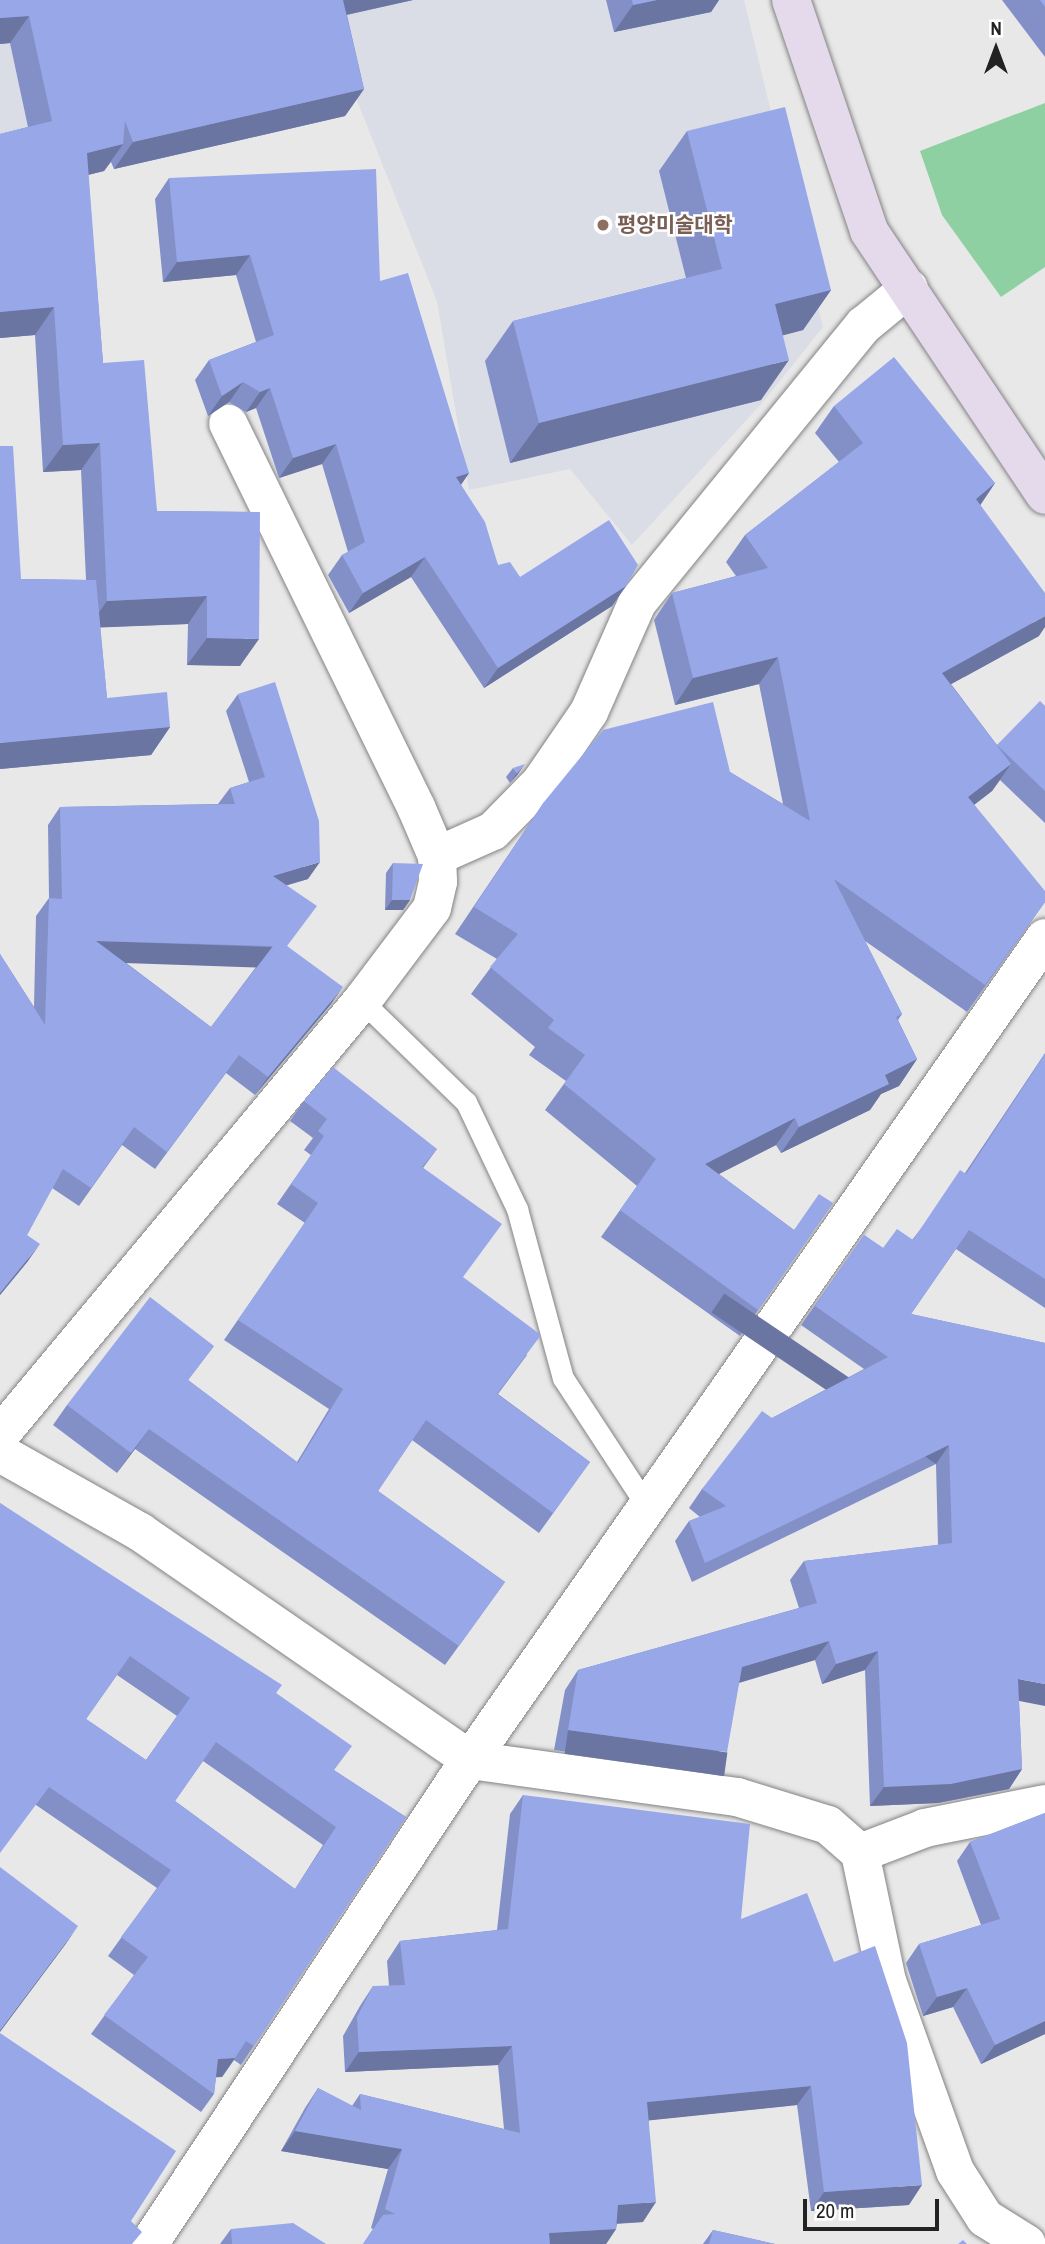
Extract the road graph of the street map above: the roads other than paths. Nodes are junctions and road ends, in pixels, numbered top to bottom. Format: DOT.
graph roads {
  1 [pos="791,0"];
  2 [pos="909,288"];
  3 [pos="228,424"];
  4 [pos="1045,495"];
  5 [pos="438,856"];
  6 [pos="1045,938"];
  7 [pos="362,1001"];
  8 [pos="0,1435"];
  9 [pos="0,1453"];
  10 [pos="648,1508"];
  11 [pos="470,1760"];
  12 [pos="1045,1804"];
  13 [pos="860,1853"];
  14 [pos="149,2244"];
  15 [pos="1027,2244"];
  1 -- 2 [label="street"];
  2 -- 4 [label="street"];
  2 -- 5 [label="street"];
  3 -- 5 [label="street"];
  5 -- 7 [label="street"];
  6 -- 10 [label="street"];
  7 -- 8 [label="street"];
  7 -- 10 [label="lane"];
  9 -- 11 [label="street"];
  10 -- 11 [label="street"];
  11 -- 13 [label="street"];
  11 -- 14 [label="street"];
  12 -- 13 [label="street"];
  13 -- 15 [label="street"];
}
